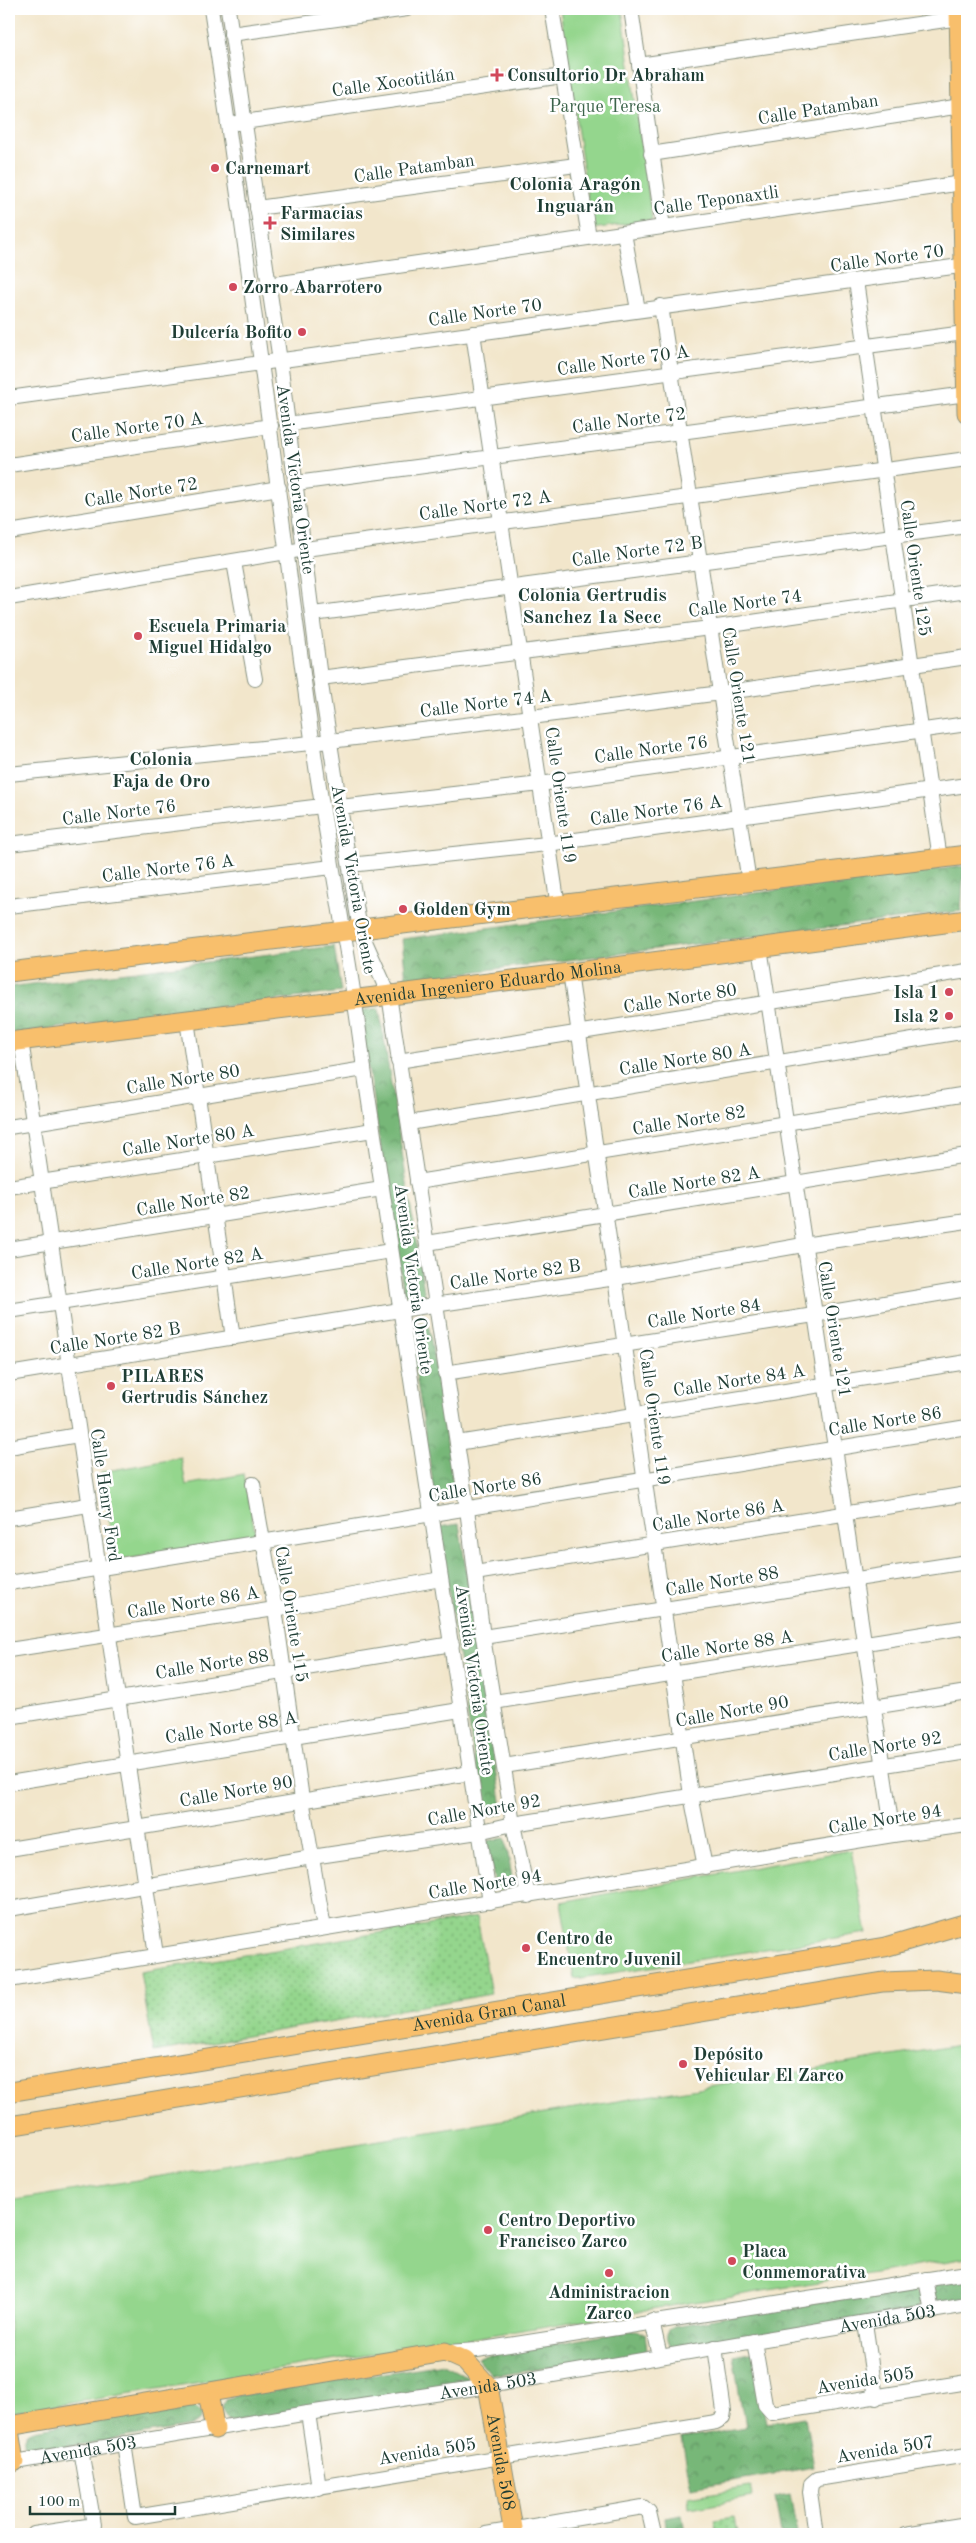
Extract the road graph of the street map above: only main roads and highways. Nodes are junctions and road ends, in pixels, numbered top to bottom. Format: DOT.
graph roads {
  1 [pos="959,14"];
  2 [pos="965,266"];
  3 [pos="967,394"];
  4 [pos="967,413"];
  5 [pos="967,855"];
  6 [pos="967,920"];
  7 [pos="9,969"];
  8 [pos="15,1041"];
  9 [pos="967,1923"];
  10 [pos="967,1984"];
  11 [pos="9,2092"];
  12 [pos="9,2126"];
  13 [pos="445,2352"];
  14 [pos="208,2394"];
  15 [pos="9,2426"];
  16 [pos="215,2429"];
  17 [pos="9,2430"];
  18 [pos="12,2462"];
  19 [pos="514,2532"];
  1 -- 2 [label="main road"];
  2 -- 3 [label="main road"];
  3 -- 4 [label="main road"];
  5 -- 7 [label="main road"];
  6 -- 8 [label="main road, Avenida Ingeniero Eduardo Molina"];
  9 -- 11 [label="main road, Avenida Gran Canal"];
  10 -- 12 [label="main road, Avenida Gran Canal"];
  13 -- 14 [label="main road, Avenida 503"];
  13 -- 19 [label="main road, Avenida 508"];
  14 -- 15 [label="main road, Avenida 503"];
  14 -- 16 [label="main road"];
  17 -- 18 [label="main road"];
}
